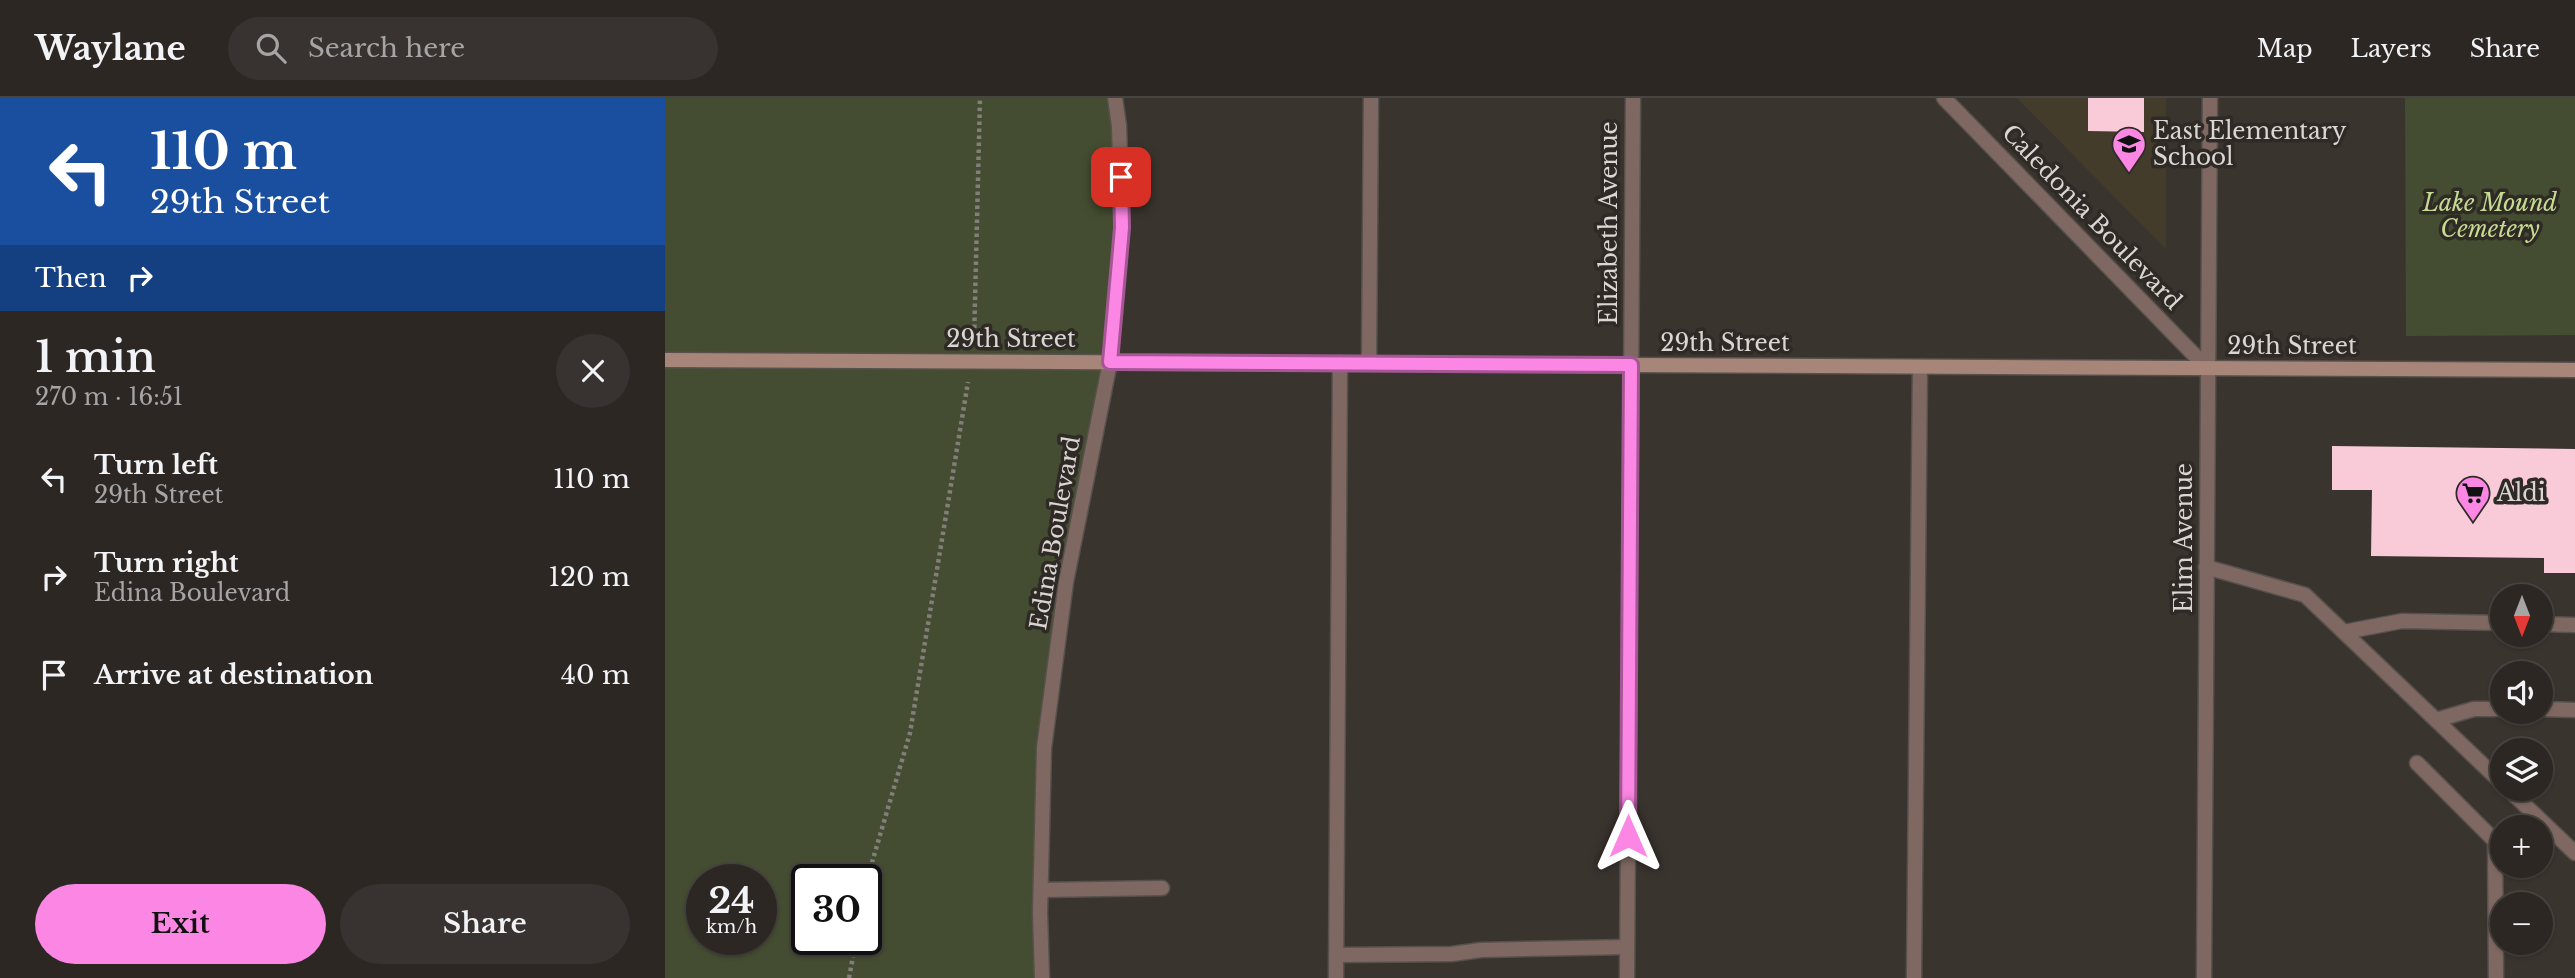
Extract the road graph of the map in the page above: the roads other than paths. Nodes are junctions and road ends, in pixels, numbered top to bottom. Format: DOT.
graph roads {
  1 [pos="1115,98"];
  2 [pos="1371,98"];
  3 [pos="1633,98"];
  4 [pos="1944,98"];
  5 [pos="2210,98"];
  6 [pos="665,359"];
  7 [pos="1110,362"];
  8 [pos="1340,363"];
  9 [pos="1369,363"];
  10 [pos="1631,365"];
  11 [pos="1920,367"];
  12 [pos="2207,368"];
  13 [pos="2575,370"];
  14 [pos="2206,568"];
  15 [pos="2490,623"];
  16 [pos="2553,624"];
  17 [pos="2575,625"];
  18 [pos="2344,632"];
  19 [pos="2490,709"];
  20 [pos="2553,709"];
  21 [pos="2575,710"];
  22 [pos="2437,720"];
  23 [pos="2417,763"];
  24 [pos="2490,771"];
  25 [pos="2521,801"];
  26 [pos="2575,853"];
  27 [pos="1162,888"];
  28 [pos="1041,890"];
  29 [pos="1627,947"];
  30 [pos="1336,955"];
  31 [pos="1042,978"];
  32 [pos="1336,978"];
  33 [pos="1627,978"];
  34 [pos="1914,978"];
  35 [pos="2204,978"];
  36 [pos="2496,978"];
  1 -- 7 [label="street, Edina Boulevard"];
  2 -- 9 [label="street"];
  3 -- 10 [label="street, Elizabeth Avenue"];
  4 -- 12 [label="street, Caledonia Boulevard"];
  5 -- 12 [label="street, Elim Avenue"];
  6 -- 7 [label="street, 29th Street"];
  7 -- 8 [label="street, 29th Street"];
  7 -- 28 [label="street, Edina Boulevard"];
  8 -- 9 [label="street, 29th Street"];
  8 -- 30 [label="street"];
  9 -- 10 [label="street, 29th Street"];
  10 -- 11 [label="street, 29th Street"];
  10 -- 29 [label="street, Elizabeth Avenue"];
  11 -- 12 [label="street, 29th Street"];
  11 -- 34 [label="street"];
  12 -- 13 [label="street, 29th Street"];
  12 -- 14 [label="street, Elim Avenue"];
  14 -- 18 [label="street"];
  14 -- 35 [label="street, Elim Avenue"];
  15 -- 18 [label="street"];
  16 -- 17 [label="street"];
  18 -- 22 [label="street"];
  19 -- 22 [label="street"];
  20 -- 21 [label="street"];
  22 -- 24 [label="street"];
  23 -- 36 [label="street"];
  25 -- 26 [label="street"];
  27 -- 28 [label="street"];
  28 -- 31 [label="street, Edina Boulevard"];
  29 -- 30 [label="street"];
  29 -- 33 [label="street, Elizabeth Avenue"];
  30 -- 32 [label="street"];
}
